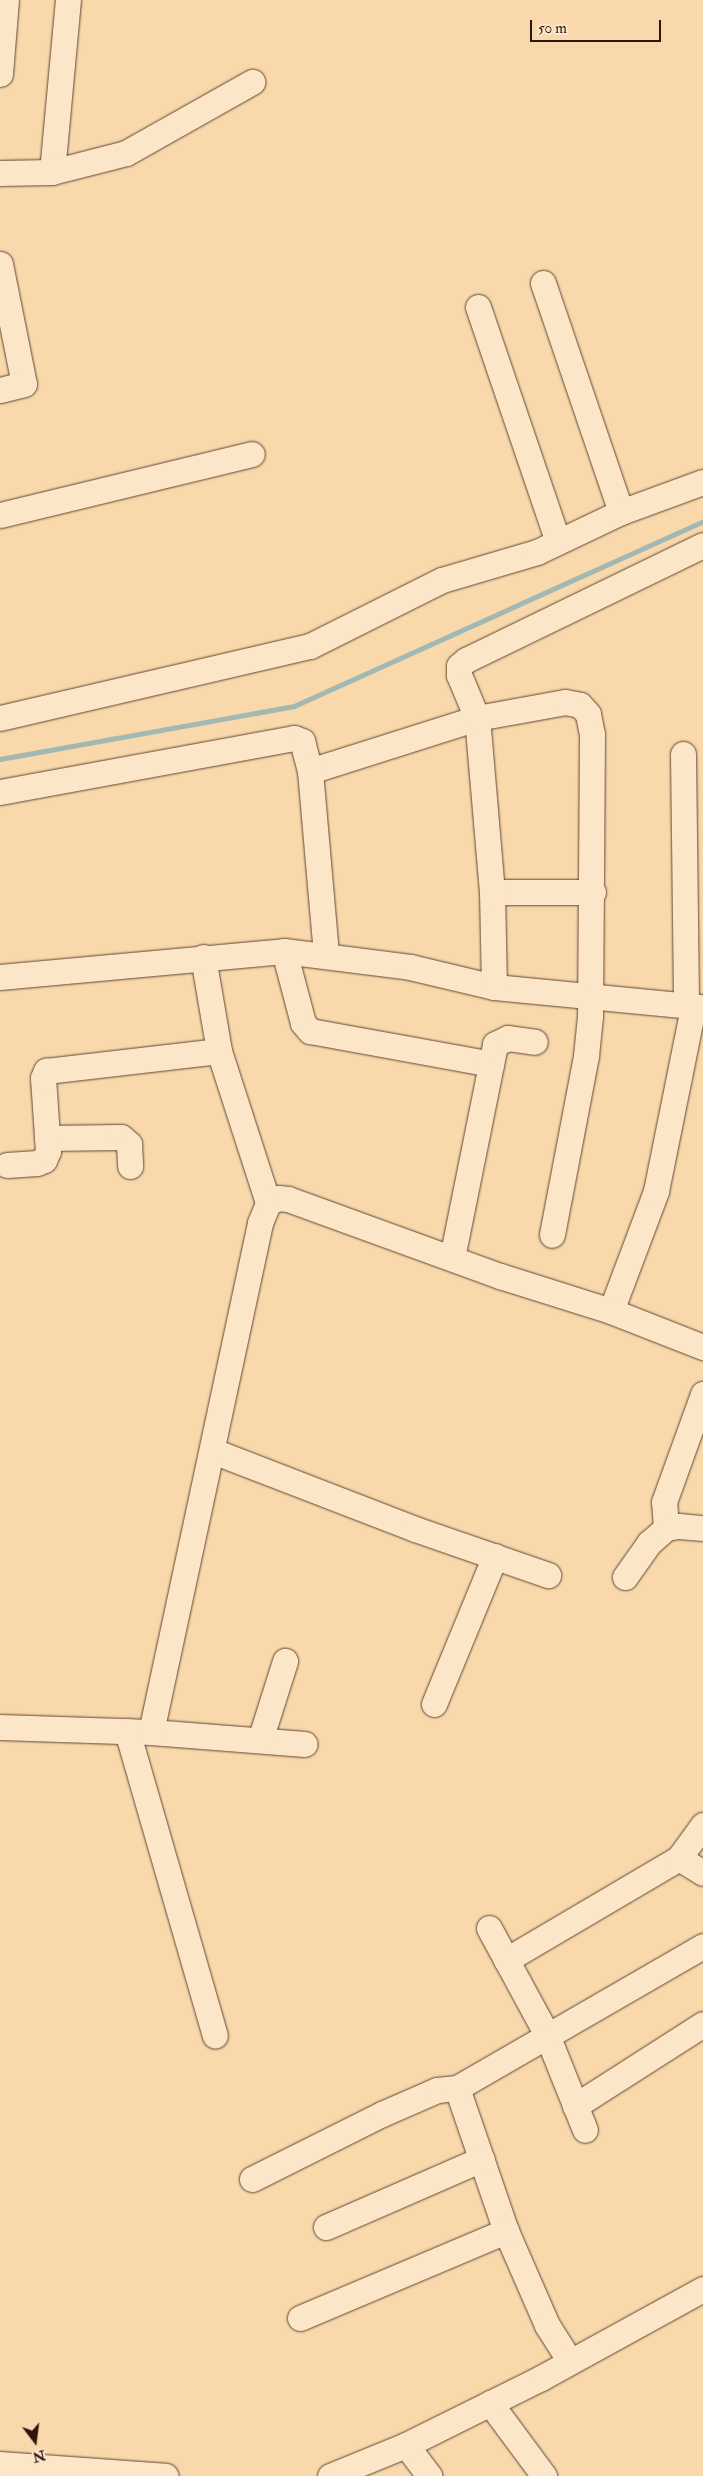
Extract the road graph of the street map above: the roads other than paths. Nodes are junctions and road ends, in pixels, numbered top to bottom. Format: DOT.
graph roads {
  1 [pos="6,0"];
  2 [pos="68,0"];
  3 [pos="0,74"];
  4 [pos="252,82"];
  5 [pos="52,172"];
  6 [pos="0,173"];
  7 [pos="0,264"];
  8 [pos="542,283"];
  9 [pos="478,306"];
  10 [pos="0,390"];
  11 [pos="252,454"];
  12 [pos="703,482"];
  13 [pos="621,512"];
  14 [pos="0,515"];
  15 [pos="558,542"];
  16 [pos="703,545"];
  17 [pos="0,718"];
  18 [pos="477,718"];
  19 [pos="683,754"];
  20 [pos="310,771"];
  21 [pos="0,792"];
  22 [pos="492,892"];
  23 [pos="593,892"];
  24 [pos="284,951"];
  25 [pos="326,956"];
  26 [pos="203,957"];
  27 [pos="0,977"];
  28 [pos="494,987"];
  29 [pos="589,997"];
  30 [pos="694,1006"];
  31 [pos="536,1042"];
  32 [pos="219,1051"];
  33 [pos="491,1064"];
  34 [pos="47,1138"];
  35 [pos="7,1165"];
  36 [pos="130,1166"];
  37 [pos="268,1203"];
  38 [pos="552,1235"];
  39 [pos="452,1258"];
  40 [pos="611,1311"];
  41 [pos="703,1347"];
  42 [pos="703,1394"];
  43 [pos="213,1451"];
  44 [pos="666,1528"];
  45 [pos="703,1528"];
  46 [pos="495,1556"];
  47 [pos="548,1575"];
  48 [pos="625,1576"];
  49 [pos="285,1661"];
  50 [pos="434,1704"];
  51 [pos="0,1726"];
  52 [pos="127,1731"];
  53 [pos="151,1732"];
  54 [pos="260,1740"];
  55 [pos="305,1744"];
  56 [pos="703,1825"];
  57 [pos="679,1858"];
  58 [pos="703,1873"];
  59 [pos="489,1928"];
  60 [pos="703,1946"];
  61 [pos="506,1960"];
  62 [pos="703,2024"];
  63 [pos="547,2035"];
  64 [pos="215,2036"];
  65 [pos="457,2088"];
  66 [pos="575,2106"];
  67 [pos="585,2130"];
  68 [pos="482,2159"];
  69 [pos="252,2178"];
  70 [pos="326,2227"];
  71 [pos="506,2231"];
  72 [pos="703,2289"];
  73 [pos="300,2318"];
  74 [pos="569,2360"];
  75 [pos="490,2403"];
  76 [pos="406,2445"];
  77 [pos="0,2464"];
  78 [pos="166,2476"];
  79 [pos="330,2476"];
  80 [pos="429,2476"];
  81 [pos="544,2476"];
  1 -- 3 [label="street"];
  2 -- 5 [label="street"];
  4 -- 5 [label="street"];
  5 -- 6 [label="street"];
  7 -- 10 [label="street"];
  8 -- 13 [label="street"];
  9 -- 15 [label="street"];
  11 -- 14 [label="street"];
  12 -- 13 [label="street"];
  13 -- 15 [label="street"];
  15 -- 17 [label="street"];
  16 -- 18 [label="street"];
  18 -- 20 [label="street"];
  18 -- 22 [label="street"];
  18 -- 23 [label="street"];
  19 -- 30 [label="street"];
  20 -- 21 [label="street"];
  20 -- 25 [label="street"];
  22 -- 23 [label="street"];
  22 -- 28 [label="street"];
  23 -- 29 [label="street"];
  24 -- 25 [label="street"];
  24 -- 26 [label="street"];
  24 -- 33 [label="street"];
  25 -- 28 [label="street"];
  26 -- 27 [label="street"];
  26 -- 32 [label="street"];
  28 -- 29 [label="street"];
  29 -- 30 [label="street"];
  29 -- 38 [label="street"];
  30 -- 40 [label="street"];
  31 -- 33 [label="street"];
  32 -- 34 [label="street"];
  32 -- 37 [label="street"];
  33 -- 39 [label="street"];
  34 -- 35 [label="street"];
  34 -- 36 [label="street"];
  37 -- 39 [label="street"];
  37 -- 43 [label="street"];
  39 -- 40 [label="street"];
  40 -- 41 [label="street"];
  42 -- 44 [label="street"];
  43 -- 46 [label="street"];
  43 -- 53 [label="street"];
  44 -- 45 [label="street"];
  44 -- 48 [label="street"];
  46 -- 47 [label="street"];
  46 -- 50 [label="street"];
  49 -- 54 [label="street"];
  51 -- 52 [label="street"];
  52 -- 53 [label="street"];
  52 -- 64 [label="street"];
  53 -- 54 [label="street"];
  54 -- 55 [label="street"];
  56 -- 57 [label="street"];
  57 -- 58 [label="street"];
  57 -- 61 [label="street"];
  59 -- 61 [label="street"];
  60 -- 63 [label="street"];
  61 -- 63 [label="street"];
  62 -- 66 [label="street"];
  63 -- 65 [label="street"];
  63 -- 66 [label="street"];
  65 -- 68 [label="street"];
  65 -- 69 [label="street"];
  66 -- 67 [label="street"];
  68 -- 70 [label="street"];
  68 -- 71 [label="street"];
  71 -- 73 [label="street"];
  71 -- 74 [label="street"];
  72 -- 74 [label="street"];
  74 -- 75 [label="street"];
  75 -- 76 [label="street"];
  75 -- 81 [label="street"];
  76 -- 79 [label="street"];
  76 -- 80 [label="street"];
  77 -- 78 [label="street"];
}
